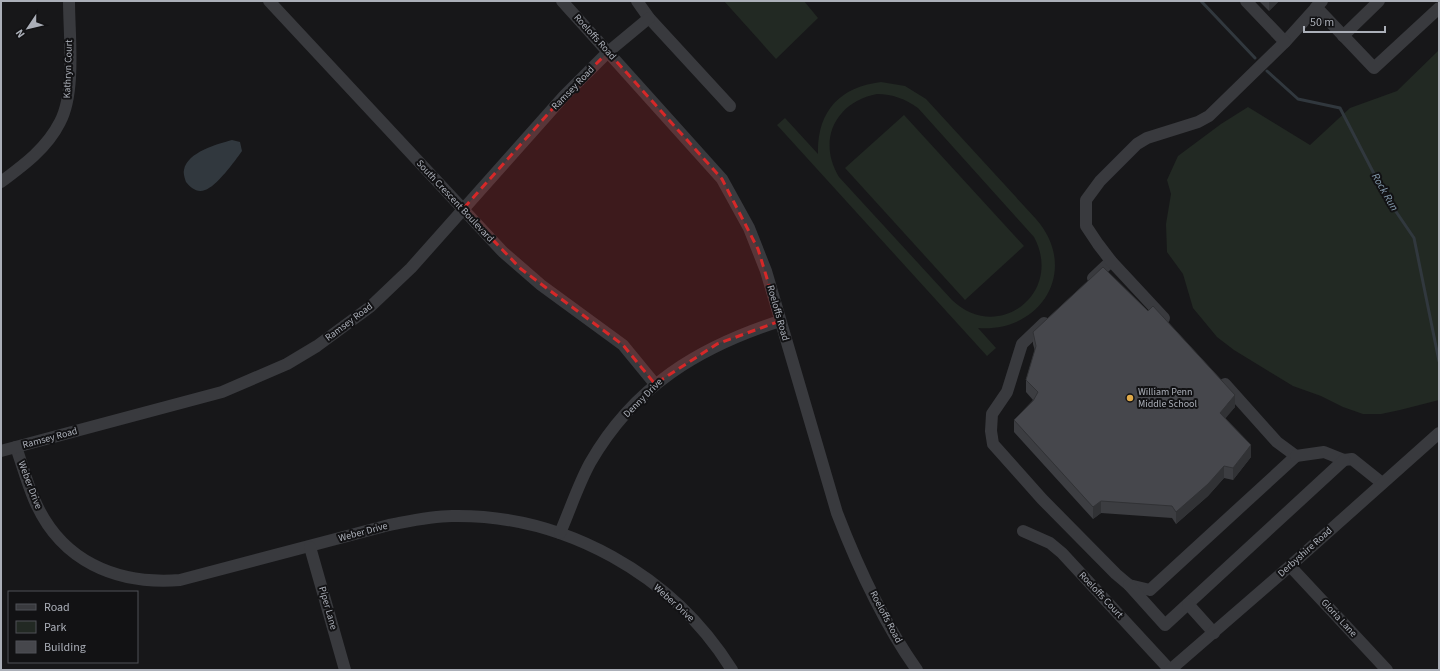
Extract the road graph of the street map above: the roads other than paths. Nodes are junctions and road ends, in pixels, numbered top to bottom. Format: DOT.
graph roads {
  1 [pos="69,1"];
  2 [pos="269,1"];
  3 [pos="562,1"];
  4 [pos="637,1"];
  5 [pos="1246,1"];
  6 [pos="1379,1"];
  7 [pos="1319,4"];
  8 [pos="1439,8"];
  9 [pos="649,18"];
  10 [pos="1343,36"];
  11 [pos="1285,42"];
  12 [pos="608,52"];
  13 [pos="730,106"];
  14 [pos="1,182"];
  15 [pos="463,210"];
  16 [pos="1111,261"];
  17 [pos="1083,287"];
  18 [pos="1055,313"];
  19 [pos="780,321"];
  20 [pos="1173,328"];
  21 [pos="1214,373"];
  22 [pos="655,384"];
  23 [pos="1439,433"];
  24 [pos="16,447"];
  25 [pos="1,451"];
  26 [pos="1296,456"];
  27 [pos="1344,460"];
  28 [pos="1382,483"];
  29 [pos="1023,531"];
  30 [pos="560,533"];
  31 [pos="310,547"];
  32 [pos="1290,566"];
  33 [pos="1129,585"];
  34 [pos="1188,604"];
  35 [pos="1214,632"];
  36 [pos="345,670"];
  37 [pos="732,670"];
  38 [pos="917,670"];
  39 [pos="1170,670"];
  40 [pos="1387,670"];
  1 -- 14 [label="street, Kathryn Court"];
  2 -- 15 [label="street, South Crescent Boulevard"];
  3 -- 12 [label="street, Roeloffs Road"];
  4 -- 9 [label="street"];
  5 -- 11 [label="street"];
  6 -- 10 [label="street"];
  7 -- 10 [label="street"];
  7 -- 11 [label="street"];
  8 -- 10 [label="street"];
  9 -- 12 [label="street, Ramsey Road"];
  9 -- 13 [label="street"];
  11 -- 16 [label="street"];
  12 -- 15 [label="street, Ramsey Road"];
  12 -- 19 [label="street, Roeloffs Road"];
  15 -- 22 [label="street, South Crescent Boulevard"];
  15 -- 24 [label="street, Ramsey Road"];
  16 -- 17 [label="street"];
  16 -- 20 [label="street"];
  18 -- 33 [label="street"];
  19 -- 22 [label="street, Denny Drive"];
  19 -- 38 [label="street, Roeloffs Road"];
  21 -- 26 [label="street"];
  22 -- 30 [label="street, Denny Drive"];
  23 -- 28 [label="street, Derbyshire Road"];
  24 -- 25 [label="street, Ramsey Road"];
  24 -- 31 [label="street, Weber Drive"];
  26 -- 27 [label="street"];
  26 -- 33 [label="street"];
  27 -- 28 [label="street"];
  27 -- 34 [label="street"];
  28 -- 32 [label="street, Derbyshire Road"];
  29 -- 39 [label="street, Roeloffs Court"];
  30 -- 31 [label="street, Weber Drive"];
  30 -- 37 [label="street, Weber Drive"];
  31 -- 36 [label="street, Piper Lane"];
  32 -- 35 [label="street, Derbyshire Road"];
  32 -- 40 [label="street, Gloria Lane"];
  33 -- 34 [label="street"];
  34 -- 35 [label="street"];
  35 -- 39 [label="street, Derbyshire Road"];
}
